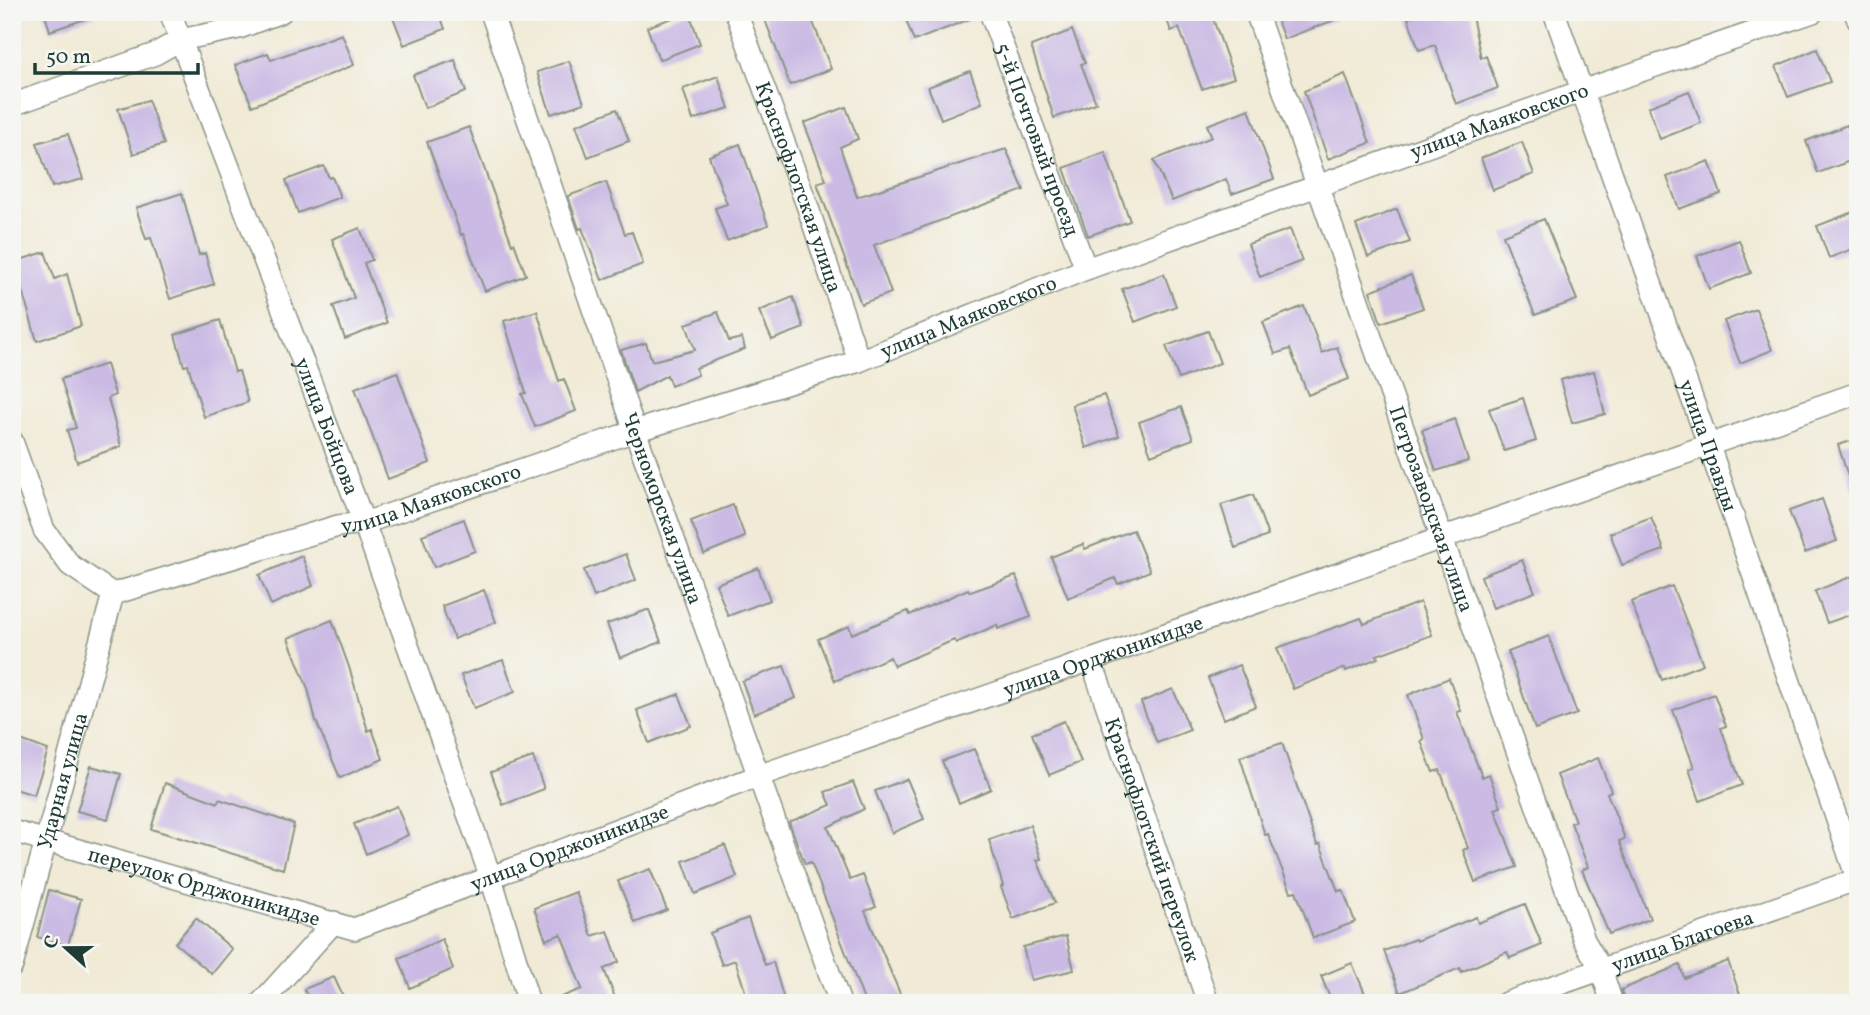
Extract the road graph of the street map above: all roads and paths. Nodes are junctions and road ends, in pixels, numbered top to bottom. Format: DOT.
graph roads {
  1 [pos="170,12"];
  2 [pos="281,12"];
  3 [pos="491,12"];
  4 [pos="736,12"];
  5 [pos="990,12"];
  6 [pos="1256,12"];
  7 [pos="1554,12"];
  8 [pos="1813,12"];
  9 [pos="1855,12"];
  10 [pos="1858,20"];
  11 [pos="180,40"];
  12 [pos="1582,91"];
  13 [pos="12,105"];
  14 [pos="1316,186"];
  15 [pos="1086,269"];
  16 [pos="859,361"];
  17 [pos="1858,393"];
  18 [pos="635,431"];
  19 [pos="12,440"];
  20 [pos="1709,446"];
  21 [pos="364,523"];
  22 [pos="1441,540"];
  23 [pos="113,594"];
  24 [pos="1097,677"];
  25 [pos="758,776"];
  26 [pos="12,831"];
  27 [pos="47,842"];
  28 [pos="491,878"];
  29 [pos="1858,880"];
  30 [pos="344,925"];
  31 [pos="12,966"];
  32 [pos="1601,969"];
  33 [pos="261,1003"];
  34 [pos="529,1003"];
  35 [pos="840,1003"];
  36 [pos="1208,1003"];
  37 [pos="1506,1003"];
  38 [pos="1612,1003"];
  1 -- 11 [label="street, улица Бойцова"];
  2 -- 11 [label="street"];
  3 -- 18 [label="street, Черноморская улица"];
  4 -- 16 [label="street, Краснофлотская улица"];
  5 -- 15 [label="street, 5-й Почтовый проезд"];
  6 -- 14 [label="street, Петрозаводская улица"];
  7 -- 12 [label="street, улица Правды"];
  8 -- 12 [label="street, улица Маяковского"];
  9 -- 10 [label="street"];
  11 -- 13 [label="street"];
  11 -- 21 [label="street, улица Бойцова"];
  12 -- 14 [label="street, улица Маяковского"];
  12 -- 20 [label="street, улица Правды"];
  14 -- 15 [label="street, улица Маяковского"];
  14 -- 22 [label="street, Петрозаводская улица"];
  15 -- 16 [label="street, улица Маяковского"];
  16 -- 18 [label="street, улица Маяковского"];
  17 -- 20 [label="street, улица Орджоникидзе"];
  18 -- 21 [label="street, улица Маяковского"];
  18 -- 25 [label="street, Черноморская улица"];
  19 -- 23 [label="street"];
  20 -- 22 [label="street, улица Орджоникидзе"];
  20 -- 29 [label="street, улица Правды"];
  21 -- 23 [label="street, улица Маяковского"];
  21 -- 28 [label="street, улица Бойцова"];
  22 -- 25 [label="street, улица Орджоникидзе"];
  22 -- 32 [label="street, Петрозаводская улица"];
  23 -- 27 [label="street, Ударная улица"];
  24 -- 36 [label="street, Краснофлотский переулок"];
  25 -- 28 [label="street, улица Орджоникидзе"];
  25 -- 35 [label="street, Черноморская улица"];
  26 -- 27 [label="street, переулок Орджоникидзе"];
  27 -- 30 [label="street, переулок Орджоникидзе"];
  27 -- 31 [label="street, Ударная улица"];
  28 -- 30 [label="street, улица Орджоникидзе"];
  28 -- 34 [label="street, улица Бойцова"];
  29 -- 32 [label="street, улица Благоева"];
  30 -- 33 [label="street, улица Орджоникидзе"];
  32 -- 37 [label="street, улица Благоева"];
  32 -- 38 [label="street, Петрозаводская улица"];
}
